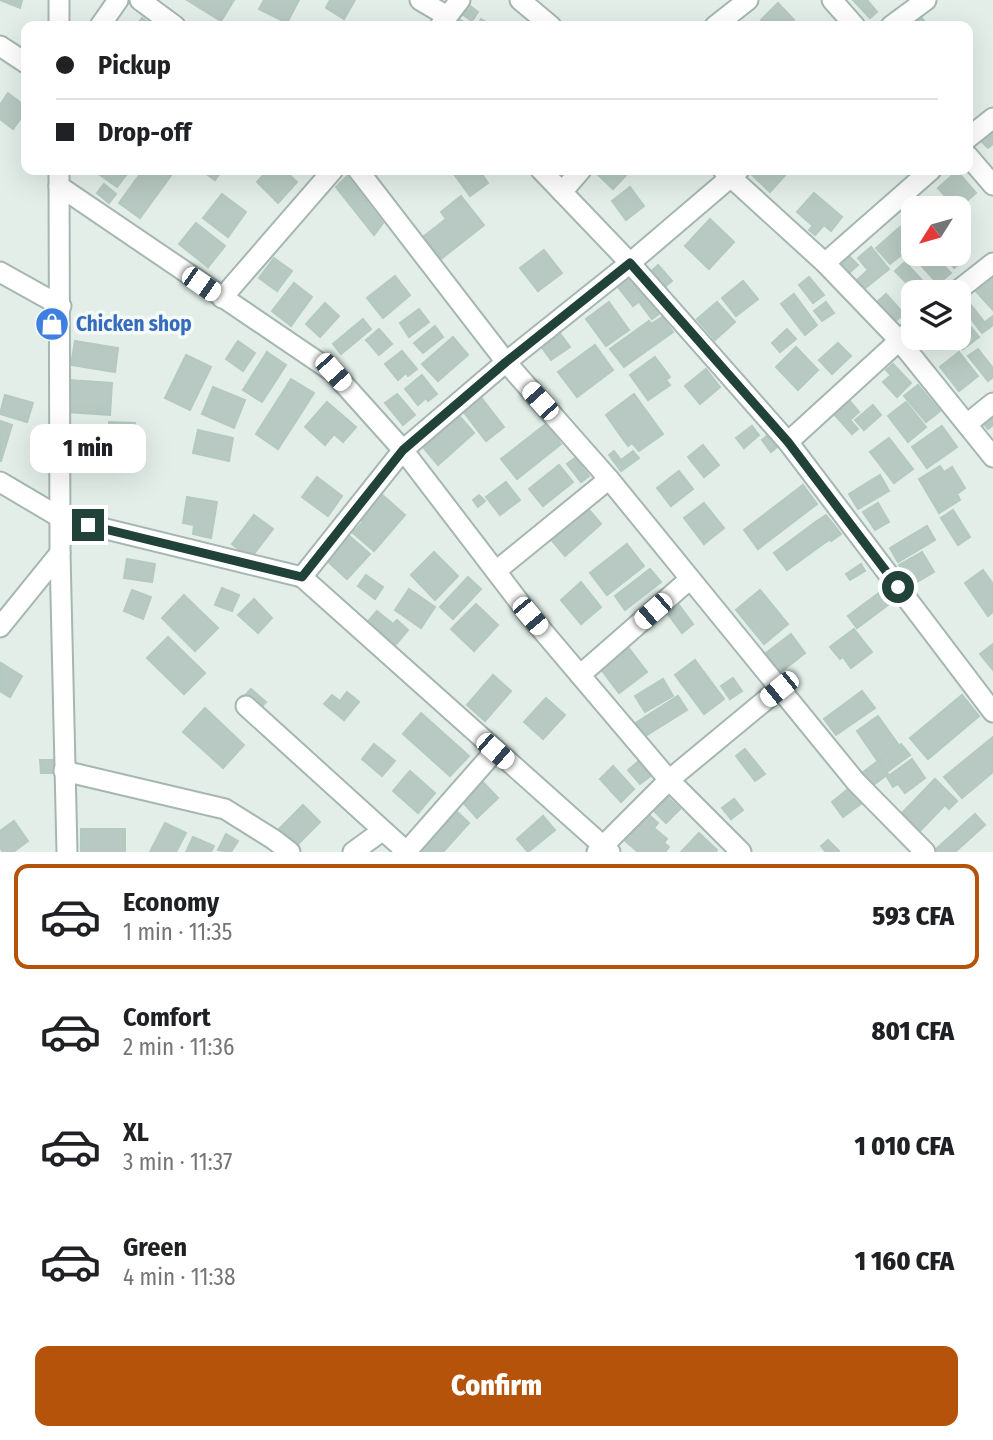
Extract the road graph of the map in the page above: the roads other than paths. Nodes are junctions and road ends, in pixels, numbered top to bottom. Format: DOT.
graph roads {
  1 [pos="59,0"];
  2 [pos="118,0"];
  3 [pos="141,0"];
  4 [pos="420,0"];
  5 [pos="460,0"];
  6 [pos="520,0"];
  7 [pos="748,0"];
  8 [pos="832,0"];
  9 [pos="926,0"];
  10 [pos="59,21"];
  11 [pos="103,21"];
  12 [pos="168,21"];
  13 [pos="444,21"];
  14 [pos="545,21"];
  15 [pos="721,21"];
  16 [pos="851,21"];
  17 [pos="898,21"];
  18 [pos="0,46"];
  19 [pos="21,60"];
  20 [pos="993,118"];
  21 [pos="973,134"];
  22 [pos="973,162"];
  23 [pos="329,175"];
  24 [pos="362,175"];
  25 [pos="546,175"];
  26 [pos="576,175"];
  27 [pos="728,175"];
  28 [pos="734,175"];
  29 [pos="925,175"];
  30 [pos="59,178"];
  31 [pos="993,185"];
  32 [pos="562,191"];
  33 [pos="630,263"];
  34 [pos="825,263"];
  35 [pos="993,263"];
  36 [pos="0,272"];
  37 [pos="971,280"];
  38 [pos="222,298"];
  39 [pos="61,306"];
  40 [pos="901,329"];
  41 [pos="901,338"];
  42 [pos="917,350"];
  43 [pos="506,362"];
  44 [pos="993,403"];
  45 [pos="967,424"];
  46 [pos="788,442"];
  47 [pos="403,450"];
  48 [pos="993,457"];
  49 [pos="609,479"];
  50 [pos="0,482"];
  51 [pos="61,518"];
  52 [pos="60,553"];
  53 [pos="496,571"];
  54 [pos="302,577"];
  55 [pos="690,579"];
  56 [pos="0,627"];
  57 [pos="580,675"];
  58 [pos="779,689"];
  59 [pos="246,706"];
  60 [pos="993,712"];
  61 [pos="495,751"];
  62 [pos="64,771"];
  63 [pos="668,780"];
  64 [pos="382,831"];
  65 [pos="603,850"];
  66 [pos="67,852"];
  67 [pos="290,852"];
  68 [pos="353,852"];
  69 [pos="407,852"];
  70 [pos="741,852"];
  71 [pos="925,852"];
  1 -- 10 [label="street"];
  2 -- 11 [label="street"];
  3 -- 12 [label="street"];
  4 -- 13 [label="street"];
  5 -- 13 [label="street"];
  6 -- 14 [label="street"];
  7 -- 15 [label="street"];
  8 -- 16 [label="street"];
  9 -- 17 [label="street"];
  18 -- 19 [label="street"];
  20 -- 21 [label="street"];
  22 -- 31 [label="street"];
  23 -- 38 [label="street"];
  24 -- 43 [label="street"];
  25 -- 32 [label="street"];
  26 -- 32 [label="street"];
  27 -- 33 [label="street"];
  28 -- 34 [label="street"];
  29 -- 34 [label="street"];
  30 -- 38 [label="street"];
  30 -- 39 [label="street"];
  32 -- 33 [label="street"];
  33 -- 43 [label="street"];
  33 -- 46 [label="street"];
  34 -- 40 [label="street"];
  35 -- 37 [label="street"];
  36 -- 39 [label="street"];
  38 -- 47 [label="street"];
  39 -- 51 [label="street"];
  41 -- 46 [label="street"];
  42 -- 45 [label="street"];
  43 -- 47 [label="street"];
  43 -- 49 [label="street"];
  44 -- 45 [label="street"];
  45 -- 48 [label="street"];
  46 -- 60 [label="street"];
  47 -- 53 [label="street"];
  47 -- 54 [label="street"];
  49 -- 53 [label="street"];
  49 -- 55 [label="street"];
  50 -- 51 [label="street"];
  51 -- 52 [label="street"];
  51 -- 54 [label="street"];
  52 -- 56 [label="street"];
  52 -- 62 [label="street"];
  53 -- 57 [label="street"];
  54 -- 61 [label="street"];
  55 -- 57 [label="street"];
  55 -- 58 [label="street"];
  57 -- 63 [label="street"];
  58 -- 63 [label="street"];
  58 -- 71 [label="street"];
  59 -- 64 [label="street"];
  61 -- 65 [label="street"];
  61 -- 69 [label="street"];
  62 -- 66 [label="street"];
  62 -- 67 [label="street"];
  63 -- 65 [label="street"];
  63 -- 70 [label="street"];
  64 -- 68 [label="street"];
  64 -- 69 [label="street"];
}
